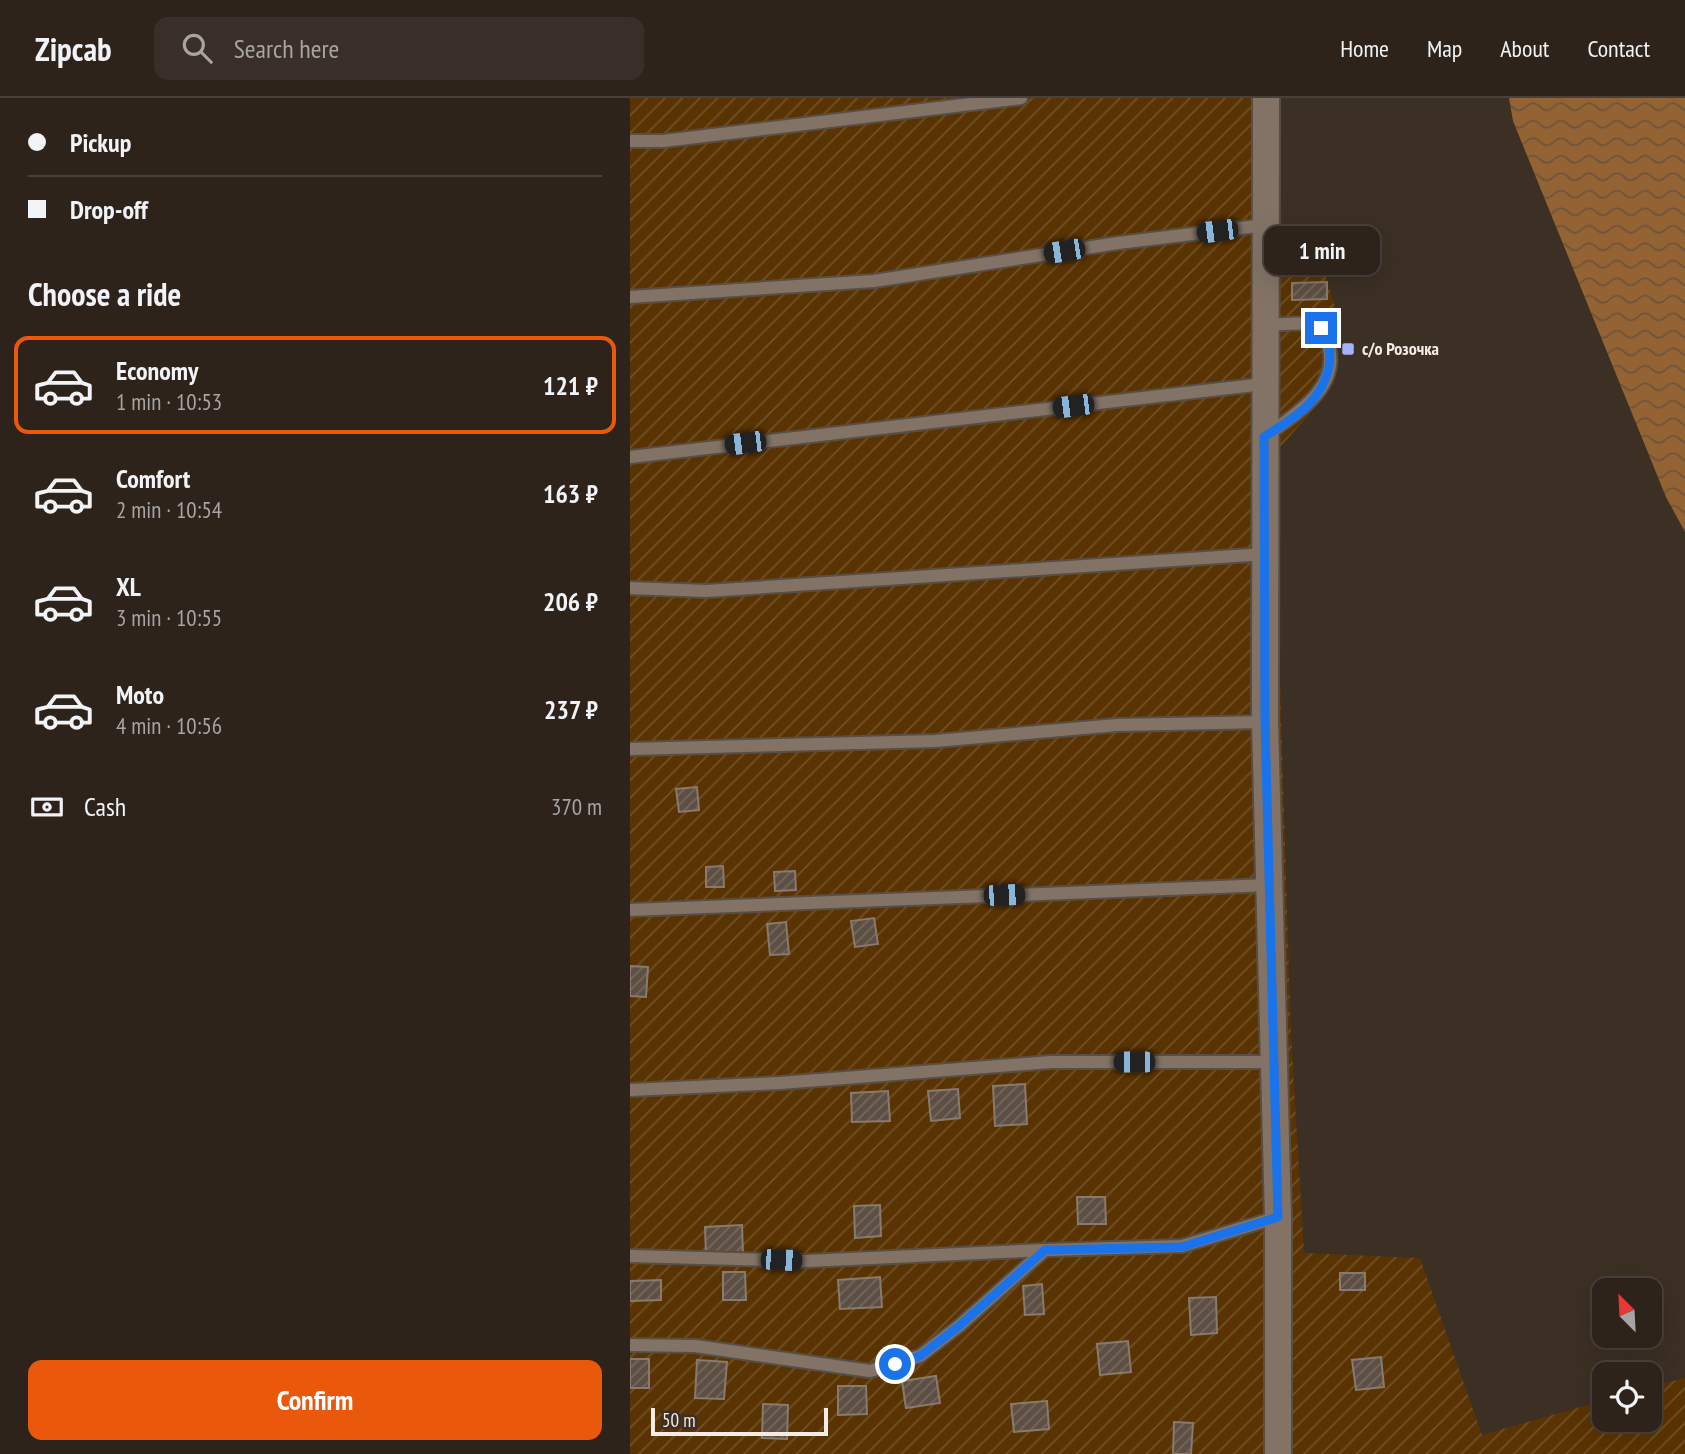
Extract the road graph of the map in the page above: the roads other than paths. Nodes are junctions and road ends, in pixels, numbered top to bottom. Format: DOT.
graph roads {
  1 [pos="1021,98"];
  2 [pos="1266,98"];
  3 [pos="630,141"];
  4 [pos="1267,225"];
  5 [pos="630,297"];
  6 [pos="1265,325"];
  7 [pos="1264,384"];
  8 [pos="1264,437"];
  9 [pos="630,457"];
  10 [pos="1265,554"];
  11 [pos="630,588"];
  12 [pos="1265,722"];
  13 [pos="630,749"];
  14 [pos="1269,885"];
  15 [pos="630,910"];
  16 [pos="1273,1062"];
  17 [pos="630,1090"];
  18 [pos="1278,1217"];
  19 [pos="1045,1250"];
  20 [pos="630,1256"];
  21 [pos="630,1345"];
  22 [pos="1278,1454"];
  1 -- 3 [label="lane"];
  2 -- 4 [label="street"];
  4 -- 5 [label="lane"];
  4 -- 6 [label="street"];
  6 -- 7 [label="street"];
  6 -- 8 [label="lane"];
  7 -- 8 [label="street"];
  7 -- 9 [label="lane"];
  8 -- 10 [label="street"];
  10 -- 11 [label="lane"];
  10 -- 12 [label="street"];
  12 -- 13 [label="lane"];
  12 -- 14 [label="street"];
  14 -- 15 [label="lane"];
  14 -- 16 [label="street"];
  16 -- 17 [label="lane"];
  16 -- 18 [label="street"];
  18 -- 19 [label="lane"];
  18 -- 22 [label="street"];
  19 -- 20 [label="lane"];
  19 -- 21 [label="lane"];
}
